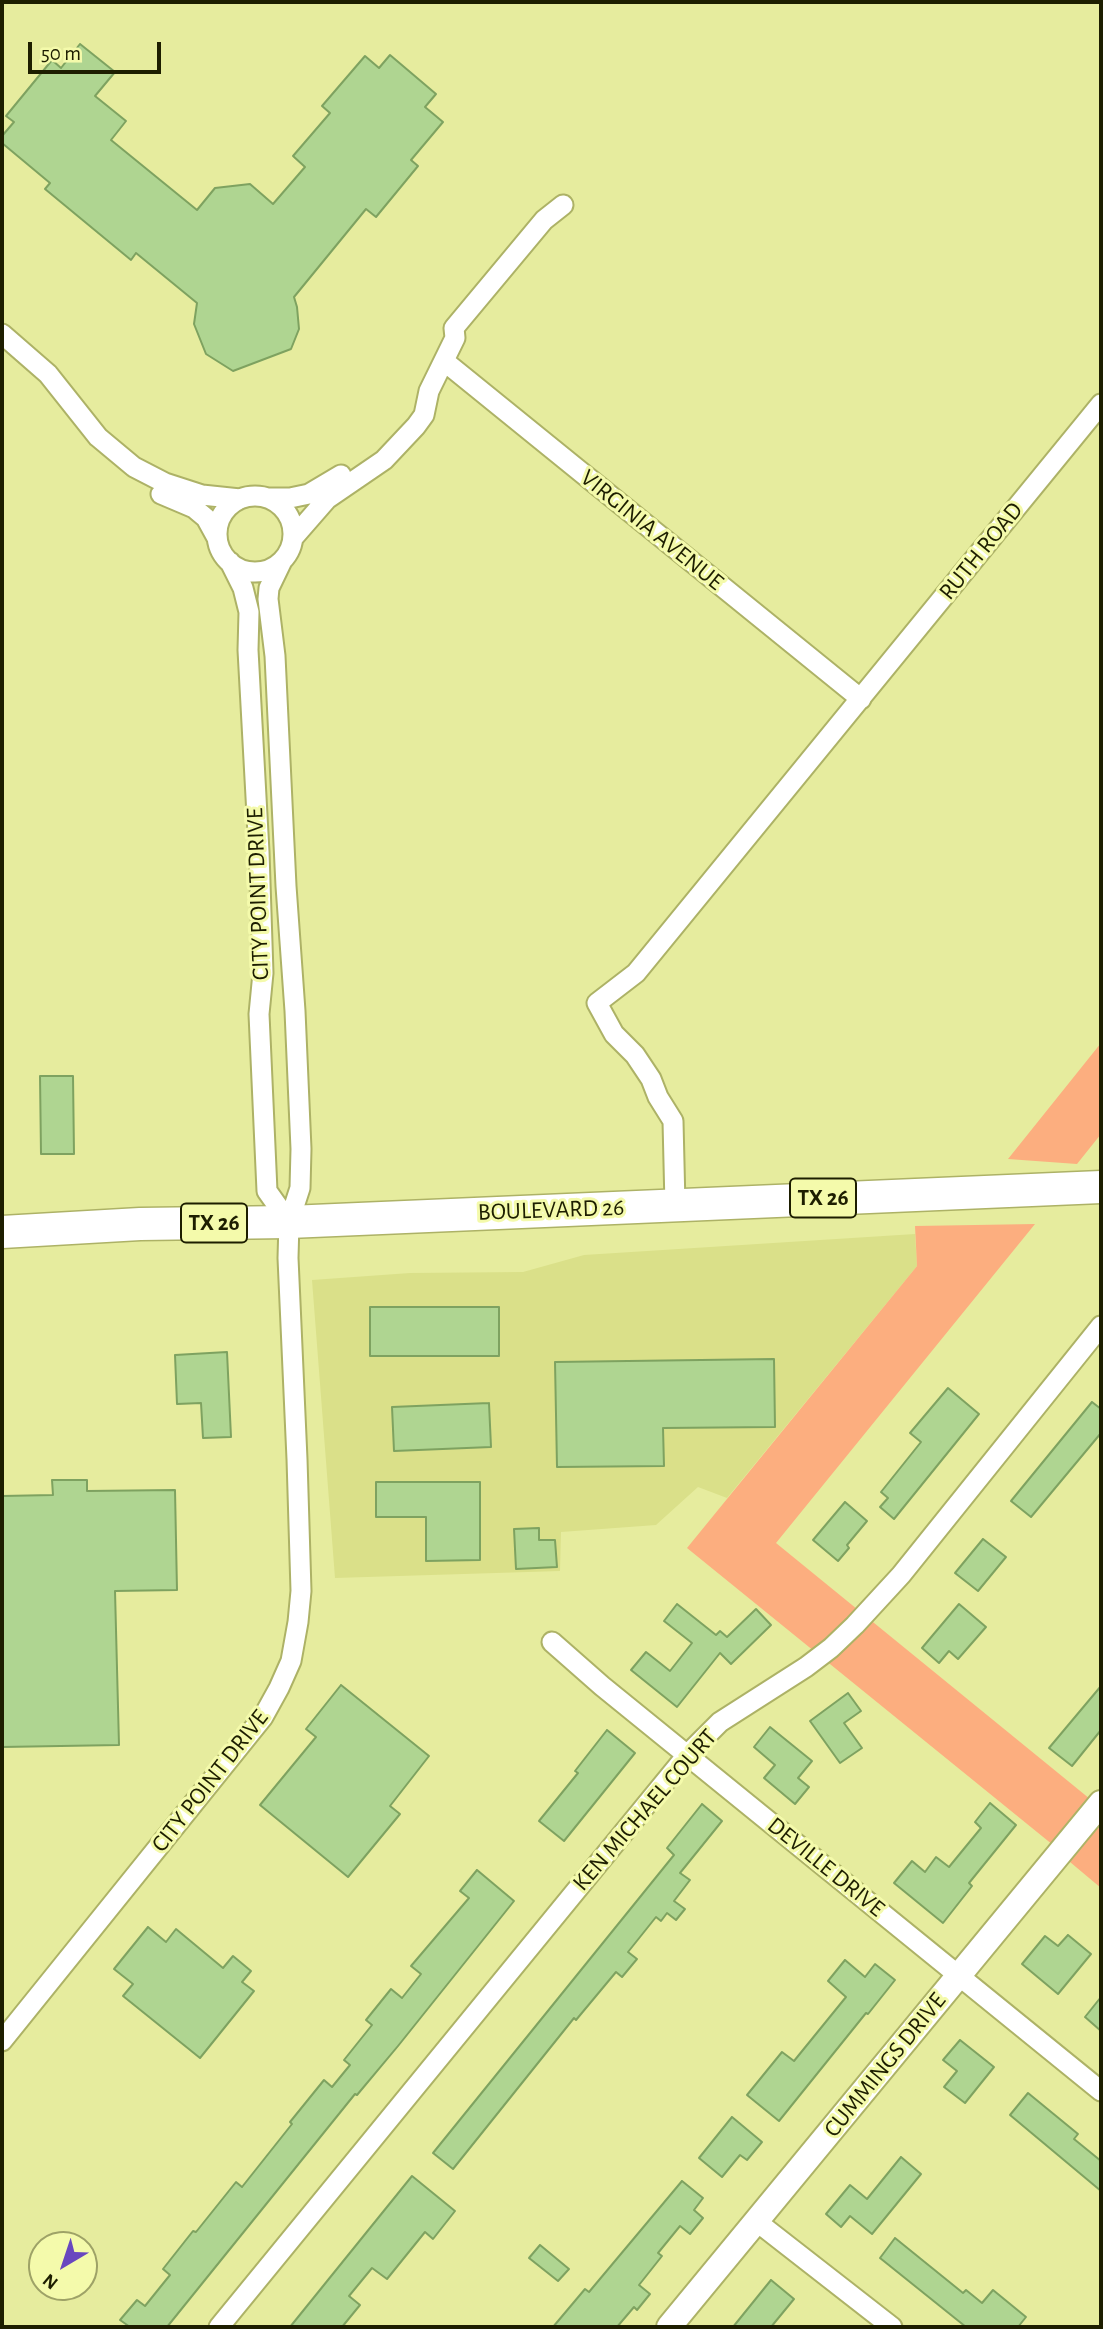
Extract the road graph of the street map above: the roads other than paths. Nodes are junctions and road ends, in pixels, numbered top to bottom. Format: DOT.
graph roads {
  1 [pos="2,334"];
  2 [pos="455,338"];
  3 [pos="2,350"];
  4 [pos="444,361"];
  5 [pos="426,397"];
  6 [pos="1101,404"];
  7 [pos="268,498"];
  8 [pos="240,499"];
  9 [pos="218,538"];
  10 [pos="293,538"];
  11 [pos="282,561"];
  12 [pos="230,562"];
  13 [pos="861,699"];
  14 [pos="1101,1187"];
  15 [pos="675,1205"];
  16 [pos="289,1222"];
  17 [pos="2,1232"];
  18 [pos="1101,1326"];
  19 [pos="552,1642"];
  20 [pos="687,1755"];
  21 [pos="1101,1803"];
  22 [pos="959,1975"];
  23 [pos="2,2041"];
  24 [pos="1101,2091"];
  25 [pos="757,2221"];
  26 [pos="219,2327"];
  27 [pos="669,2327"];
  28 [pos="892,2327"];
  1 -- 8 [label="street"];
  2 -- 2 [label="street"];
  2 -- 4 [label="street"];
  3 -- 9 [label="street"];
  4 -- 5 [label="street"];
  4 -- 13 [label="street, VIRGINIA AVENUE"];
  5 -- 7 [label="street"];
  5 -- 10 [label="street"];
  6 -- 13 [label="street, RUTH ROAD"];
  7 -- 8 [label="street"];
  7 -- 10 [label="street"];
  8 -- 9 [label="street"];
  9 -- 12 [label="street"];
  10 -- 11 [label="street"];
  11 -- 12 [label="street"];
  11 -- 16 [label="street, CITY POINT DRIVE"];
  12 -- 16 [label="street, CITY POINT DRIVE"];
  13 -- 15 [label="street, RUTH ROAD"];
  14 -- 15 [label="main road, BOULEVARD 26 / TX 26"];
  15 -- 16 [label="main road, BOULEVARD 26 / TX 26"];
  16 -- 17 [label="main road, BOULEVARD 26 / TX 26"];
  16 -- 23 [label="street, CITY POINT DRIVE"];
  18 -- 20 [label="street, KEN MICHAEL COURT"];
  19 -- 20 [label="street, DEVILLE DRIVE"];
  20 -- 22 [label="street, DEVILLE DRIVE"];
  20 -- 26 [label="street, KEN MICHAEL COURT"];
  21 -- 22 [label="street, CUMMINGS DRIVE"];
  22 -- 24 [label="street, DEVILLE DRIVE"];
  22 -- 25 [label="street, CUMMINGS DRIVE"];
  25 -- 27 [label="street, CUMMINGS DRIVE"];
  25 -- 28 [label="street"];
}
